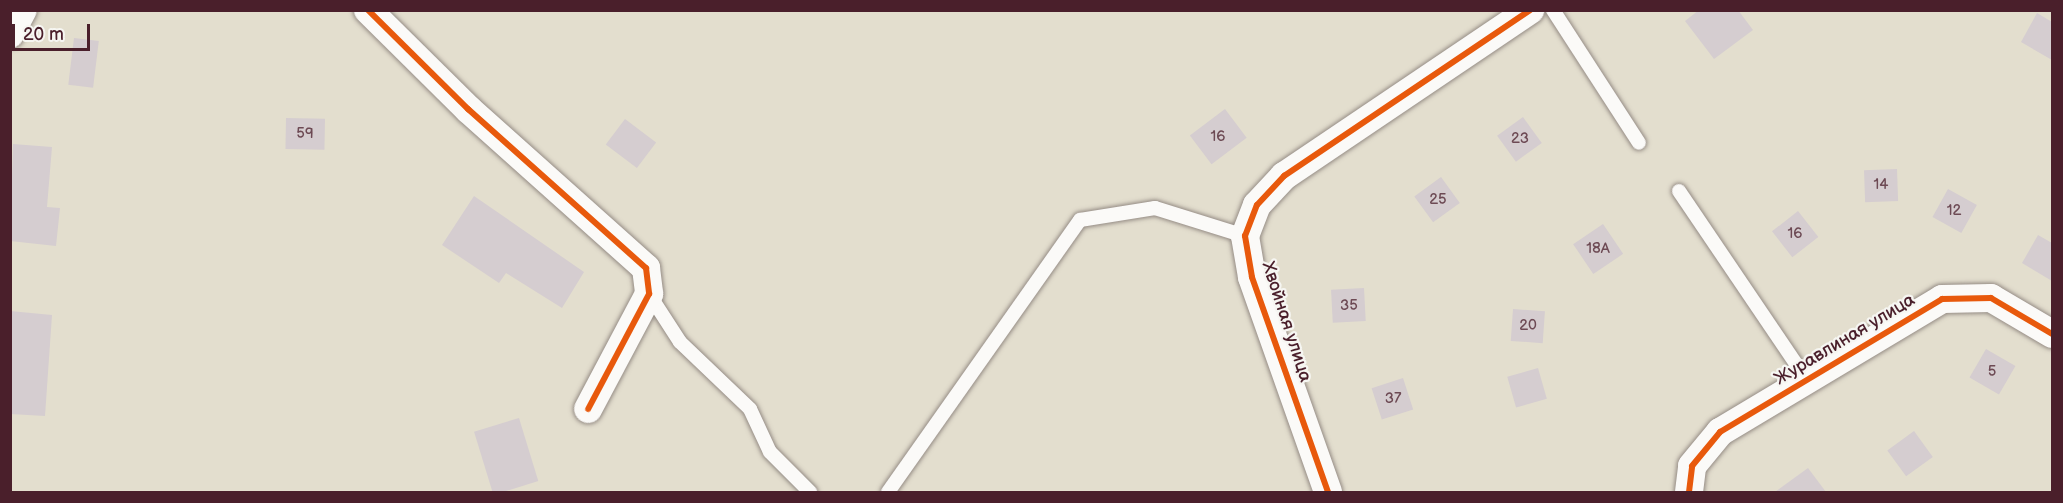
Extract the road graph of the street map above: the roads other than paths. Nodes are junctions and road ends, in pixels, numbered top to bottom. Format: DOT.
graph roads {
  1 [pos="23,10"];
  2 [pos="368,10"];
  3 [pos="1530,10"];
  4 [pos="1553,10"];
  5 [pos="10,34"];
  6 [pos="1639,143"];
  7 [pos="1679,190"];
  8 [pos="1245,236"];
  9 [pos="649,294"];
  10 [pos="2052,334"];
  11 [pos="1807,380"];
  12 [pos="588,410"];
  13 [pos="810,492"];
  14 [pos="888,492"];
  15 [pos="1328,492"];
  16 [pos="1689,492"];
  1 -- 5 [label="street"];
  2 -- 9 [label="street"];
  3 -- 8 [label="street"];
  4 -- 6 [label="lane"];
  7 -- 11 [label="lane"];
  8 -- 14 [label="lane"];
  8 -- 15 [label="street, Хвойная улица"];
  9 -- 12 [label="street"];
  9 -- 13 [label="lane"];
  10 -- 11 [label="street, Журавлиная улица"];
  11 -- 16 [label="street, Журавлиная улица"];
}
